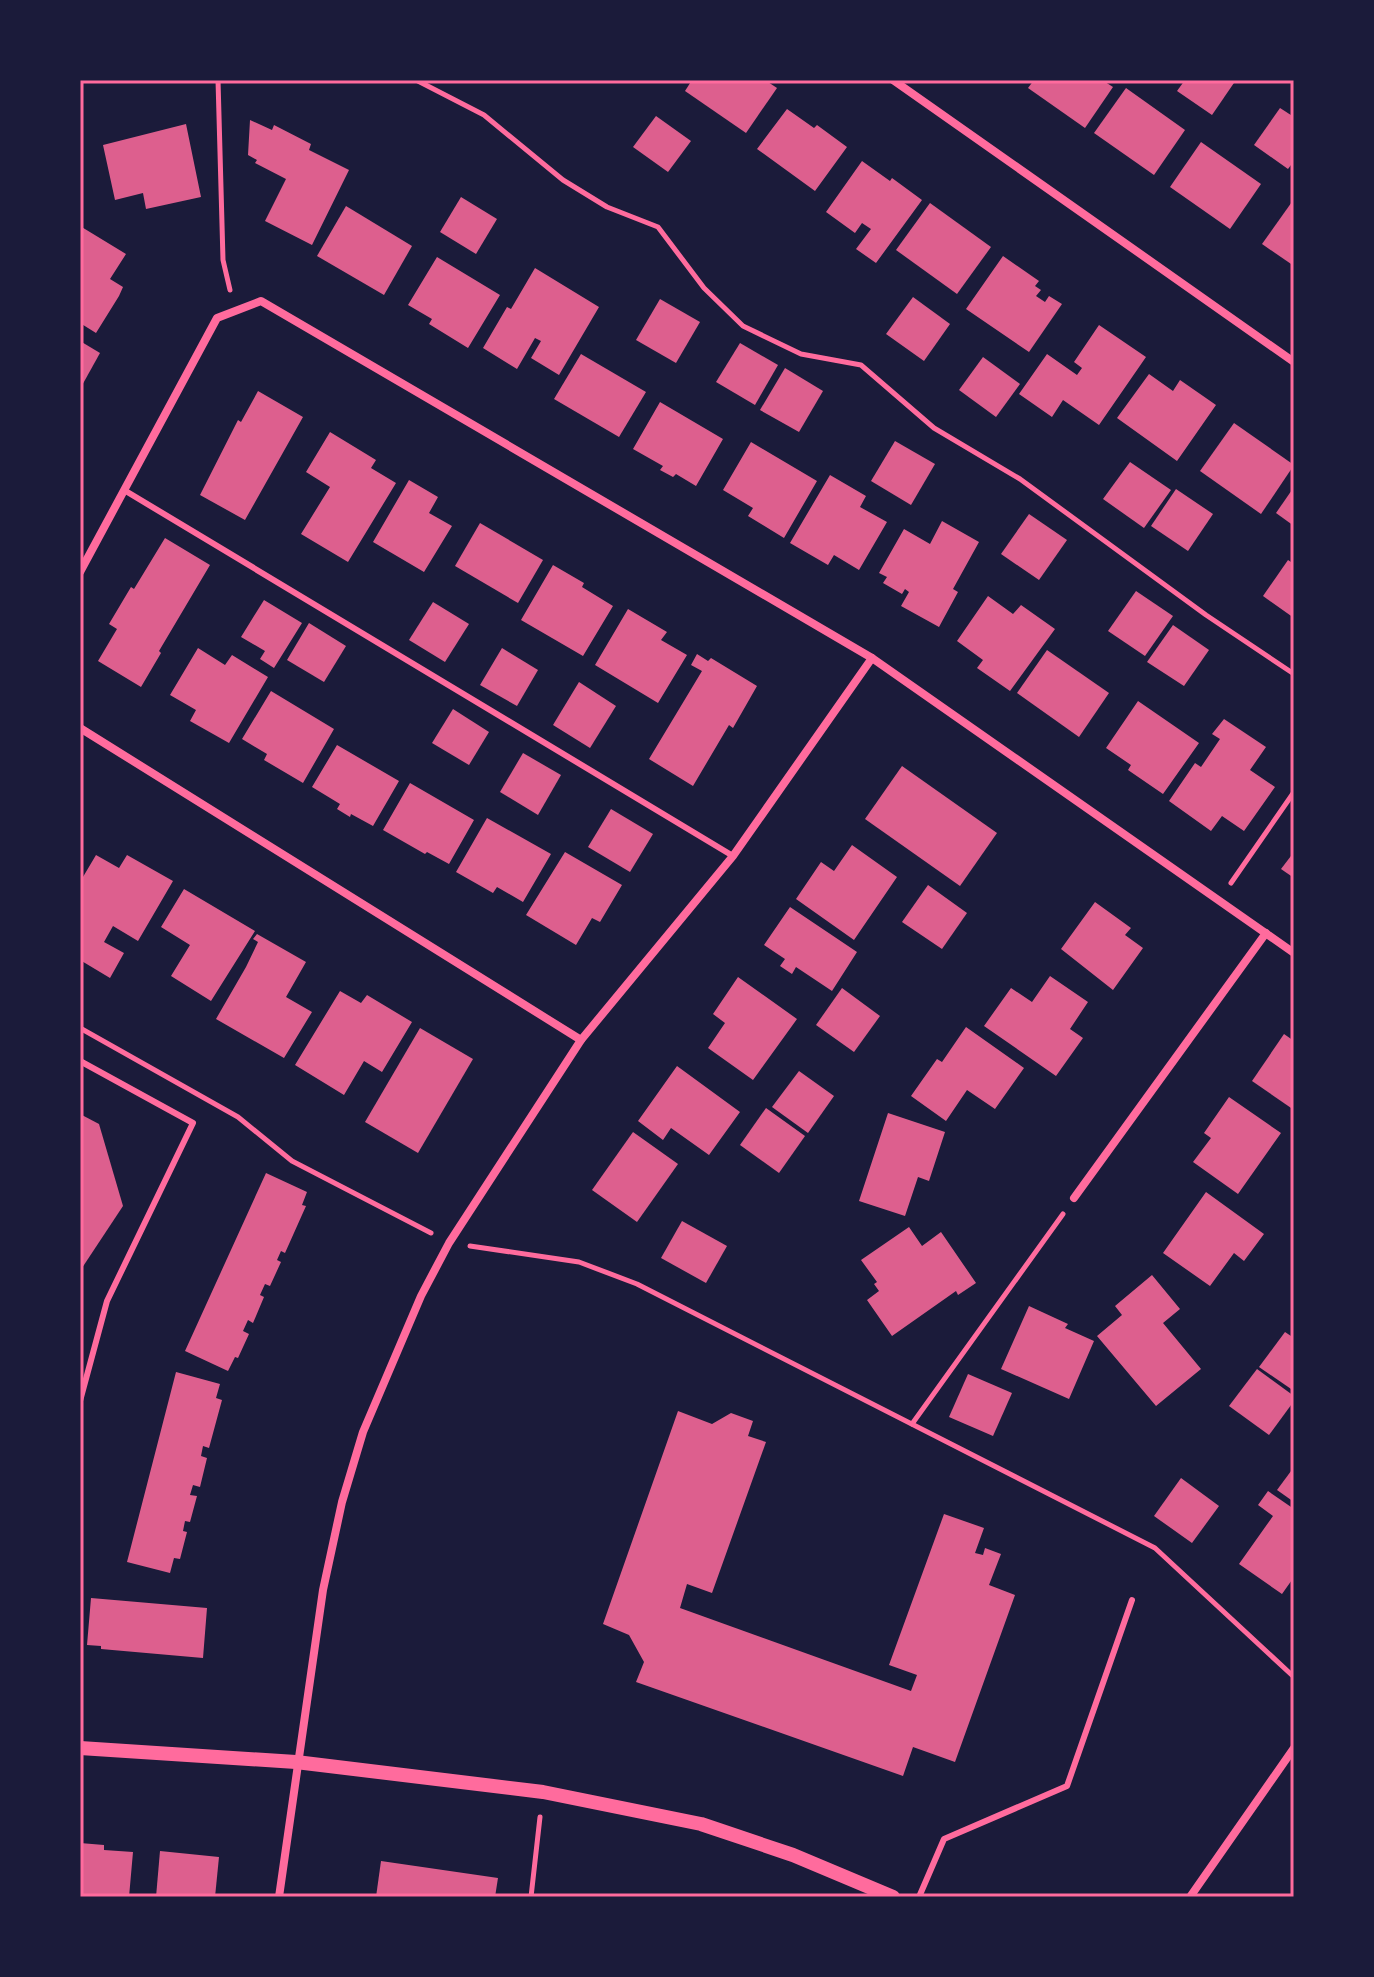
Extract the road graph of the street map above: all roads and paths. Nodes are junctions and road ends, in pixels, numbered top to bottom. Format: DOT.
graph roads {
  1 [pos="218,80"];
  2 [pos="416,80"];
  3 [pos="893,80"];
  4 [pos="234,311"];
  5 [pos="1294,362"];
  6 [pos="124,490"];
  7 [pos="80,572"];
  8 [pos="872,658"];
  9 [pos="1294,674"];
  10 [pos="80,728"];
  11 [pos="1294,792"];
  12 [pos="733,856"];
  13 [pos="1219,900"];
  14 [pos="1266,933"];
  15 [pos="1294,953"];
  16 [pos="80,1028"];
  17 [pos="581,1040"];
  18 [pos="80,1061"];
  19 [pos="1074,1198"];
  20 [pos="449,1243"];
  21 [pos="80,1401"];
  22 [pos="912,1424"];
  23 [pos="1132,1600"];
  24 [pos="1294,1677"];
  25 [pos="80,1748"];
  26 [pos="1294,1748"];
  27 [pos="296,1762"];
  28 [pos="543,1792"];
  29 [pos="279,1897"];
  30 [pos="531,1897"];
  31 [pos="893,1897"];
  32 [pos="919,1897"];
  33 [pos="1190,1897"];
  1 -- 4 [label="path"];
  2 -- 9 [label="path"];
  3 -- 5 [label="street"];
  4 -- 6 [label="street"];
  4 -- 8 [label="street"];
  6 -- 7 [label="street"];
  6 -- 12 [label="lane"];
  8 -- 12 [label="street"];
  8 -- 13 [label="street"];
  10 -- 17 [label="street"];
  11 -- 13 [label="path"];
  12 -- 17 [label="street"];
  13 -- 14 [label="street"];
  14 -- 15 [label="street"];
  14 -- 19 [label="street"];
  16 -- 20 [label="path"];
  17 -- 20 [label="street"];
  18 -- 21 [label="lane"];
  19 -- 22 [label="path"];
  20 -- 22 [label="path"];
  20 -- 27 [label="street"];
  22 -- 24 [label="path"];
  23 -- 32 [label="lane"];
  25 -- 27 [label="street"];
  26 -- 33 [label="street"];
  27 -- 28 [label="street"];
  27 -- 29 [label="street"];
  28 -- 30 [label="path"];
  28 -- 31 [label="street"];
}
